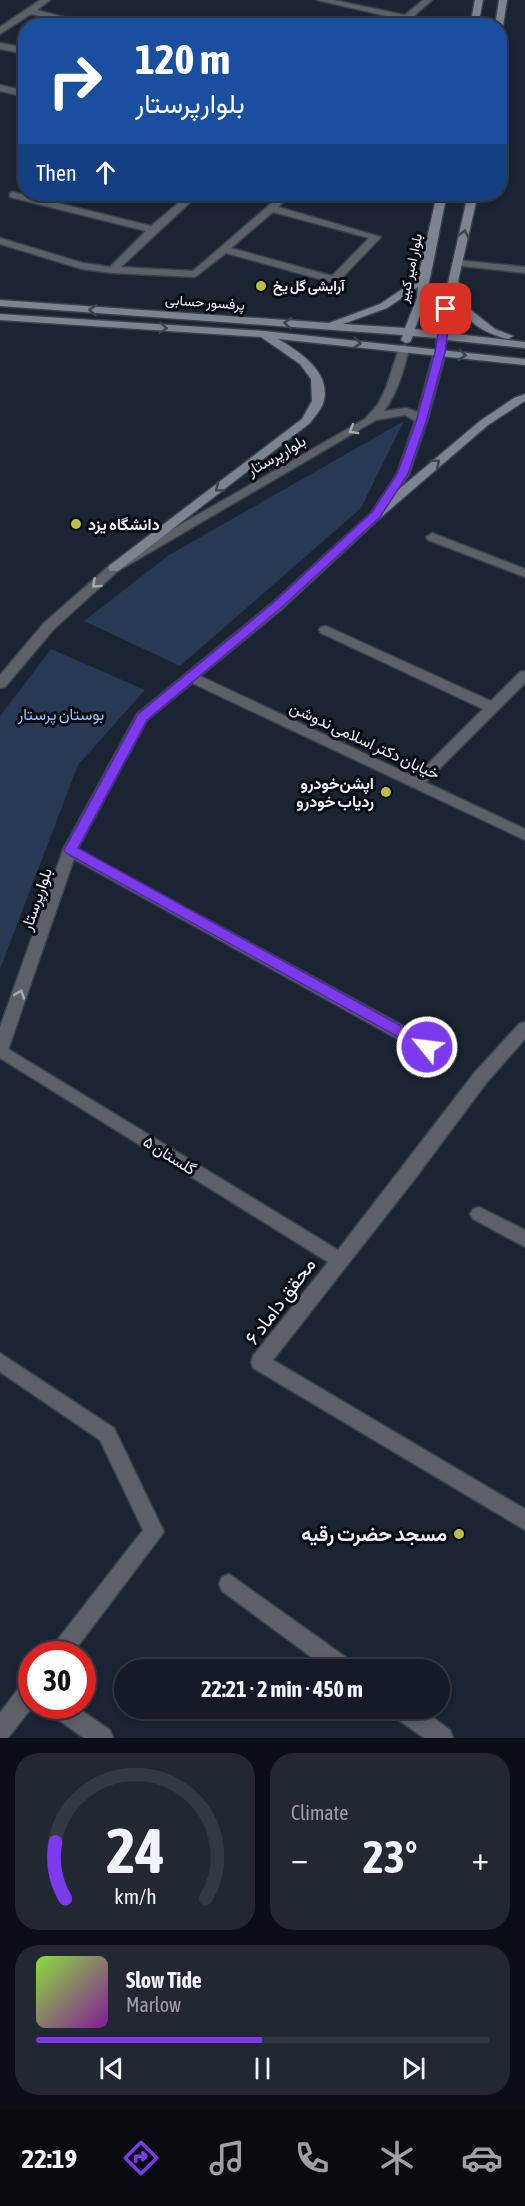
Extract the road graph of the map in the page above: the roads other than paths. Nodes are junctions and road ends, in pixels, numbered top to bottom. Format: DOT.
graph roads {
  1 [pos="46,0"];
  2 [pos="321,0"];
  3 [pos="428,0"];
  4 [pos="479,0"];
  5 [pos="503,0"];
  6 [pos="31,11"];
  7 [pos="20,18"];
  8 [pos="60,18"];
  9 [pos="406,18"];
  10 [pos="476,18"];
  11 [pos="500,18"];
  12 [pos="18,19"];
  13 [pos="0,31"];
  14 [pos="0,46"];
  15 [pos="18,49"];
  16 [pos="0,88"];
  17 [pos="18,92"];
  18 [pos="37,201"];
  19 [pos="186,201"];
  20 [pos="278,201"];
  21 [pos="441,201"];
  22 [pos="471,201"];
  23 [pos="270,208"];
  24 [pos="153,230"];
  25 [pos="0,241"];
  26 [pos="224,249"];
  27 [pos="457,263"];
  28 [pos="112,270"];
  29 [pos="525,270"];
  30 [pos="424,274"];
  31 [pos="453,282"];
  32 [pos="0,303"];
  33 [pos="0,317"];
  34 [pos="322,326"];
  35 [pos="409,332"];
  36 [pos="264,334"];
  37 [pos="441,335"];
  38 [pos="525,343"];
  39 [pos="404,348"];
  40 [pos="440,352"];
  41 [pos="525,362"];
  42 [pos="525,397"];
  43 [pos="374,417"];
  44 [pos="421,422"];
  45 [pos="376,514"];
  46 [pos="432,537"];
  47 [pos="114,568"];
  48 [pos="525,573"];
  49 [pos="326,630"];
  50 [pos="525,675"];
  51 [pos="190,677"];
  52 [pos="0,684"];
  53 [pos="493,708"];
  54 [pos="416,784"];
  55 [pos="525,835"];
  56 [pos="70,850"];
  57 [pos="525,1028"];
  58 [pos="427,1047"];
  59 [pos="0,1050"];
  60 [pos="479,1214"];
  61 [pos="525,1239"];
  62 [pos="340,1260"];
  63 [pos="0,1361"];
  64 [pos="525,1520"];
  65 [pos="229,1584"];
  66 [pos="68,1641"];
  67 [pos="332,1659"];
  68 [pos="18,1707"];
  69 [pos="76,1719"];
  70 [pos="416,1719"];
  71 [pos="0,1730"];
  72 [pos="102,1738"];
  73 [pos="442,1738"];
  1 -- 6 [label="street"];
  2 -- 9 [label="street"];
  3 -- 9 [label="street"];
  4 -- 10 [label="main road"];
  5 -- 11 [label="main road"];
  6 -- 7 [label="street"];
  6 -- 8 [label="street"];
  12 -- 13 [label="street"];
  14 -- 15 [label="street"];
  16 -- 17 [label="street"];
  18 -- 24 [label="street"];
  19 -- 24 [label="street"];
  20 -- 23 [label="street"];
  21 -- 30 [label="main road, بلوار امیر کبیر"];
  27 -- 22 [label="main road, one-way"];
  23 -- 26 [label="street"];
  23 -- 26 [label="street"];
  24 -- 28 [label="street"];
  25 -- 28 [label="street"];
  26 -- 28 [label="street"];
  27 -- 29 [label="street"];
  27 -- 31 [label="main road"];
  30 -- 34 [label="main road"];
  30 -- 35 [label="main road, بلوار امیر کبیر"];
  31 -- 37 [label="main road"];
  31 -- 38 [label="main road"];
  34 -- 32 [label="main road, پرفسور حسابی, one-way"];
  33 -- 36 [label="main road, پرفسور حسابی, one-way"];
  34 -- 35 [label="main road, پرفسور حسابی"];
  35 -- 37 [label="main road, پرفسور حسابی"];
  35 -- 39 [label="main road, بلوار امیر کبیر"];
  36 -- 39 [label="main road, پرفسور حسابی, one-way"];
  36 -- 47 [label="main road, one-way"];
  37 -- 38 [label="main road, پرفسور حسابی"];
  37 -- 40 [label="main road"];
  39 -- 40 [label="main road, پرفسور حسابی"];
  39 -- 43 [label="street, بلوارپرستار"];
  40 -- 41 [label="main road, پرفسور حسابی, one-way"];
  40 -- 44 [label="street, بلوارپرستار"];
  45 -- 42 [label="main road, one-way"];
  43 -- 44 [label="street"];
  43 -- 47 [label="street, بلوارپرستار, one-way"];
  44 -- 45 [label="street, بلوارپرستار"];
  45 -- 51 [label="street, بلوارپرستار"];
  46 -- 48 [label="street"];
  47 -- 52 [label="street, بلوارپرستار, one-way"];
  49 -- 53 [label="street"];
  50 -- 53 [label="street"];
  51 -- 54 [label="street, خيابان دکتر اسلامی ندوشن"];
  51 -- 56 [label="street, بلوارپرستار"];
  53 -- 54 [label="street"];
  54 -- 55 [label="street, خيابان دکتر اسلامی ندوشن"];
  56 -- 58 [label="street"];
  59 -- 56 [label="street, بلوارپرستار, one-way"];
  57 -- 62 [label="street, محقق داماد ۶"];
  59 -- 62 [label="street, گلستان ۵"];
  60 -- 61 [label="street"];
  62 -- 64 [label="street, محقق داماد ۶"];
  63 -- 66 [label="street"];
  65 -- 67 [label="street"];
  68 -- 71 [label="street"];
  69 -- 72 [label="street"];
  70 -- 73 [label="street"];
}
